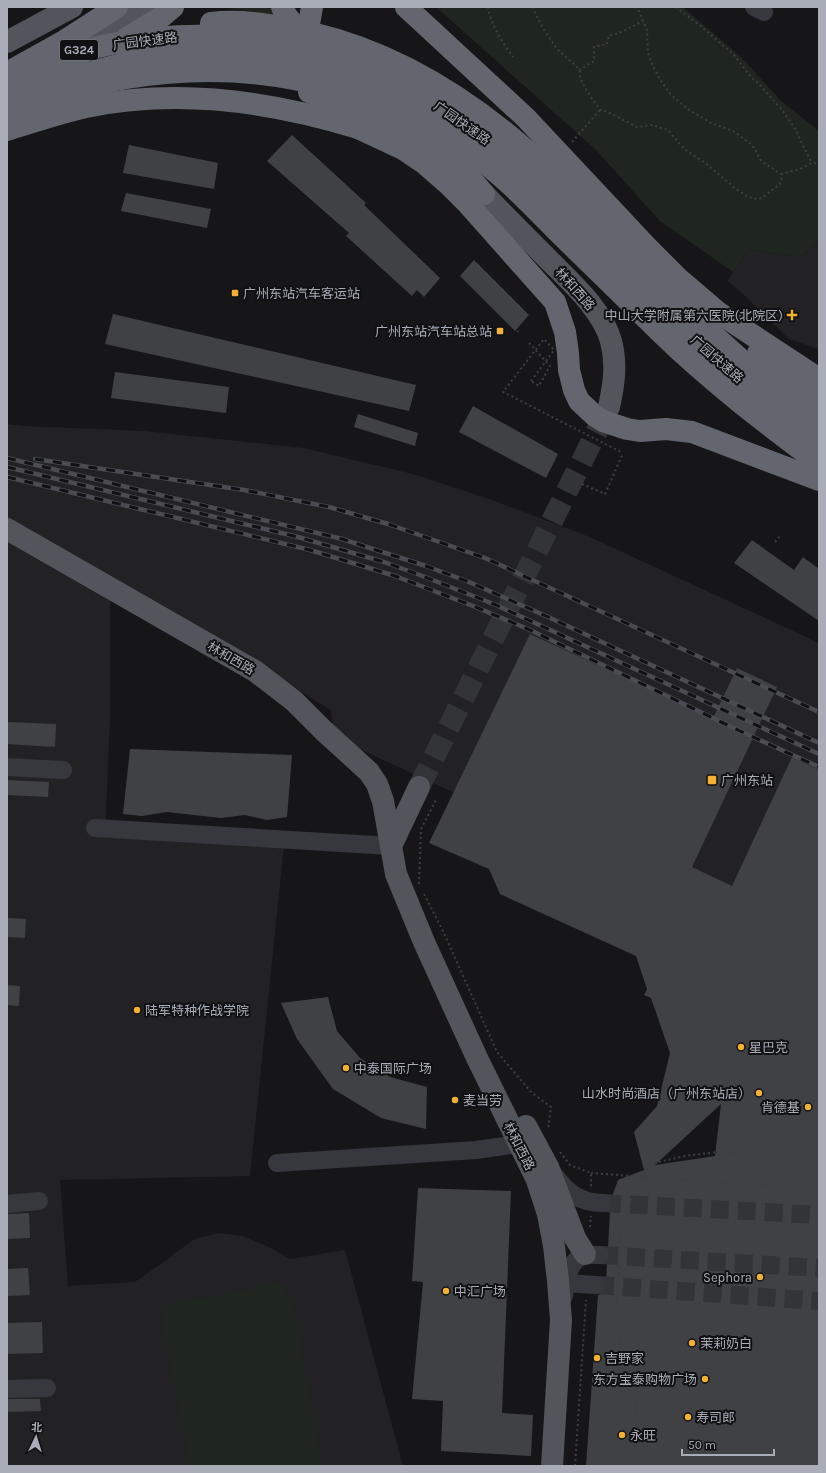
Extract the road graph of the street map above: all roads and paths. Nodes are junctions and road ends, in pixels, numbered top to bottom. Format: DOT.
graph roads {
  1 [pos="72,7"];
  2 [pos="117,7"];
  3 [pos="147,7"];
  4 [pos="173,7"];
  5 [pos="282,7"];
  6 [pos="312,7"];
  7 [pos="406,7"];
  8 [pos="488,7"];
  9 [pos="532,7"];
  10 [pos="637,7"];
  11 [pos="676,7"];
  12 [pos="644,21"];
  13 [pos="306,40"];
  14 [pos="7,42"];
  15 [pos="70,56"];
  16 [pos="513,57"];
  17 [pos="579,70"];
  18 [pos="7,72"];
  19 [pos="7,79"];
  20 [pos="364,83"];
  21 [pos="7,86"];
  22 [pos="124,87"];
  23 [pos="307,92"];
  24 [pos="7,99"];
  25 [pos="57,104"];
  26 [pos="600,110"];
  27 [pos="7,112"];
  28 [pos="7,123"];
  29 [pos="358,128"];
  30 [pos="7,130"];
  31 [pos="480,147"];
  32 [pos="558,153"];
  33 [pos="812,163"];
  34 [pos="819,164"];
  35 [pos="781,174"];
  36 [pos="484,194"];
  37 [pos="466,276"];
  38 [pos="704,301"];
  39 [pos="554,302"];
  40 [pos="700,323"];
  41 [pos="518,332"];
  42 [pos="529,344"];
  43 [pos="819,379"];
  44 [pos="819,404"];
  45 [pos="609,407"];
  46 [pos="819,420"];
  47 [pos="819,442"];
  48 [pos="819,463"];
  49 [pos="819,476"];
  50 [pos="819,480"];
  51 [pos="582,484"];
  52 [pos="7,529"];
  53 [pos="781,535"];
  54 [pos="775,542"];
  55 [pos="7,767"];
  56 [pos="63,770"];
  57 [pos="419,787"];
  58 [pos="437,798"];
  59 [pos="95,828"];
  60 [pos="391,846"];
  61 [pos="419,885"];
  62 [pos="423,892"];
  63 [pos="531,1092"];
  64 [pos="519,1144"];
  65 [pos="277,1163"];
  66 [pos="548,1167"];
  67 [pos="591,1173"];
  68 [pos="819,1175"];
  69 [pos="642,1177"];
  70 [pos="819,1190"];
  71 [pos="39,1201"];
  72 [pos="7,1204"];
  73 [pos="566,1212"];
  74 [pos="554,1246"];
  75 [pos="593,1254"];
  76 [pos="566,1284"];
  77 [pos="596,1285"];
  78 [pos="561,1320"];
  79 [pos="47,1388"];
  80 [pos="7,1389"];
  81 [pos="819,1448"];
  82 [pos="552,1466"];
  83 [pos="633,1466"];
  84 [pos="818,1466"];
  1 -- 14 [label="main road"];
  2 -- 18 [label="highway"];
  3 -- 21 [label="main road, G324"];
  4 -- 24 [label="highway, bridge"];
  5 -- 13 [label="highway"];
  6 -- 13 [label="highway"];
  7 -- 32 [label="highway"];
  8 -- 16 [label="path"];
  9 -- 17 [label="path"];
  10 -- 12 [label="path"];
  11 -- 33 [label="path"];
  12 -- 17 [label="path"];
  12 -- 35 [label="path"];
  13 -- 20 [label="highway"];
  15 -- 19 [label="highway, 广园快速路, bridge"];
  15 -- 40 [label="highway, bridge"];
  15 -- 47 [label="highway, 广园快速路, bridge"];
  17 -- 26 [label="path"];
  20 -- 24 [label="highway"];
  20 -- 31 [label="highway"];
  22 -- 23 [label="highway"];
  22 -- 25 [label="highway"];
  22 -- 39 [label="highway"];
  23 -- 31 [label="highway"];
  23 -- 36 [label="highway"];
  24 -- 25 [label="highway"];
  25 -- 28 [label="street"];
  26 -- 32 [label="path"];
  26 -- 35 [label="path"];
  27 -- 48 [label="highway, 广园快速路, bridge"];
  29 -- 30 [label="highway, bridge"];
  29 -- 36 [label="highway"];
  29 -- 39 [label="highway"];
  31 -- 49 [label="highway"];
  32 -- 38 [label="highway"];
  33 -- 34 [label="path"];
  33 -- 35 [label="path"];
  36 -- 45 [label="main road, 林和西路"];
  37 -- 41 [label="path"];
  38 -- 43 [label="highway"];
  38 -- 44 [label="highway"];
  39 -- 50 [label="highway"];
  40 -- 44 [label="highway"];
  40 -- 46 [label="highway"];
  42 -- 51 [label="path, bridge"];
  52 -- 60 [label="main road, 林和西路"];
  53 -- 54 [label="path"];
  55 -- 56 [label="street"];
  57 -- 60 [label="main road"];
  58 -- 61 [label="path"];
  59 -- 60 [label="street"];
  60 -- 64 [label="main road, 林和西路"];
  60 -- 66 [label="main road, 林和西路"];
  62 -- 63 [label="path"];
  64 -- 65 [label="street"];
  64 -- 74 [label="main road, 林和西路"];
  66 -- 73 [label="main road, 林和西路"];
  66 -- 73 [label="street"];
  67 -- 69 [label="path"];
  68 -- 69 [label="path"];
  69 -- 70 [label="path"];
  69 -- 83 [label="path"];
  71 -- 72 [label="street"];
  73 -- 74 [label="street"];
  73 -- 75 [label="main road, 林和西路"];
  74 -- 78 [label="main road, 林和西路"];
  75 -- 76 [label="street"];
  76 -- 77 [label="street"];
  76 -- 78 [label="street"];
  78 -- 82 [label="main road, 林和西路"];
  79 -- 80 [label="street"];
  81 -- 84 [label="path"];
}
